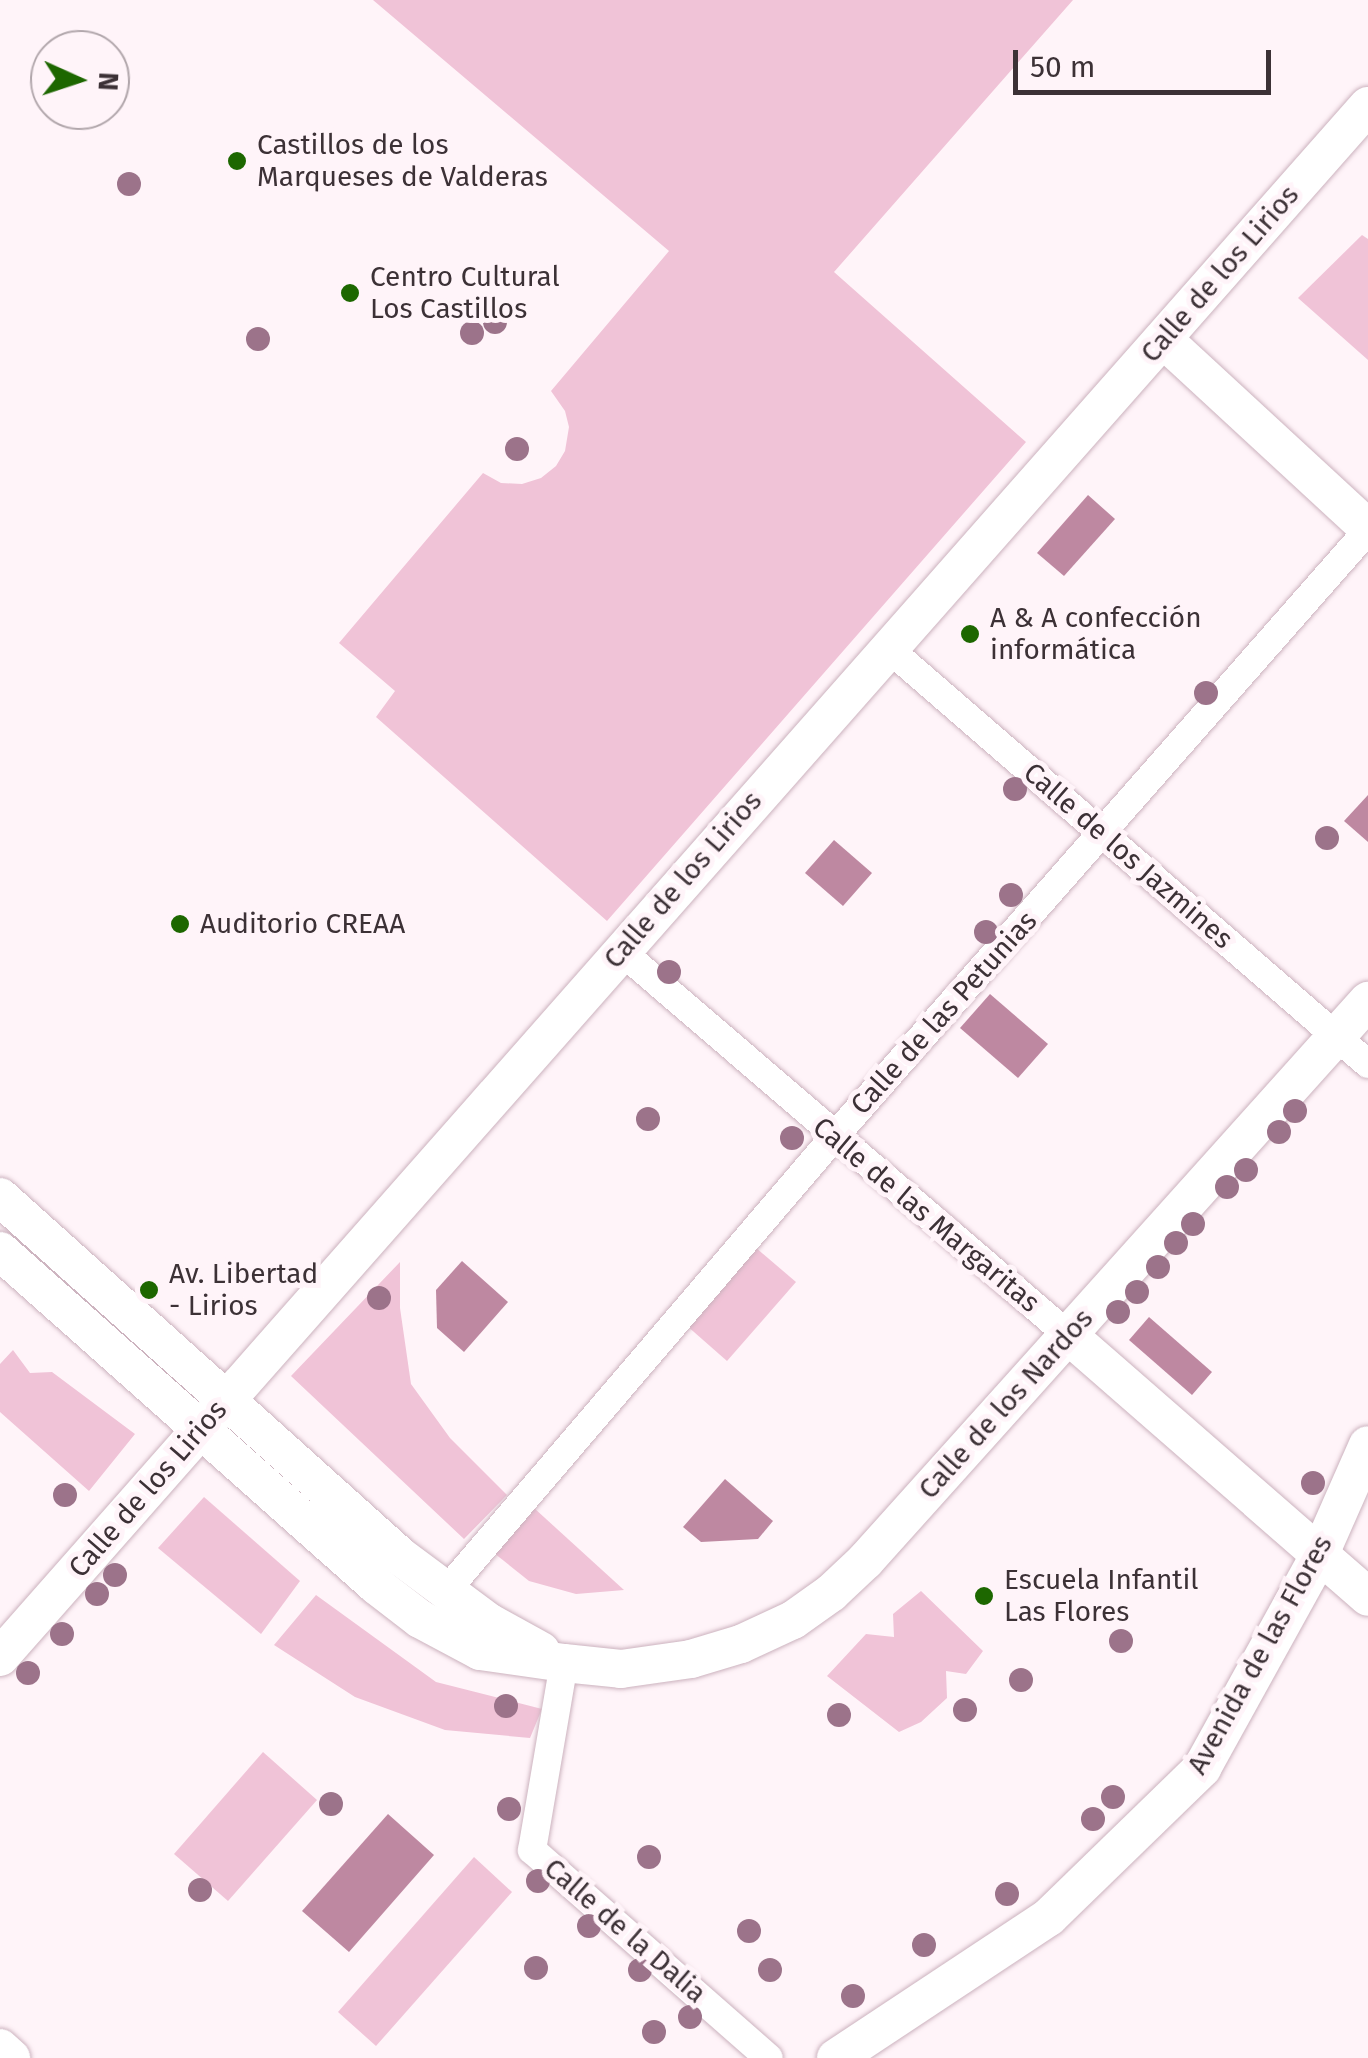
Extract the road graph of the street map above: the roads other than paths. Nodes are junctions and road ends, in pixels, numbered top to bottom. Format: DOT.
graph roads {
  1 [pos="1368,106"];
  2 [pos="1163,340"];
  3 [pos="1368,529"];
  4 [pos="888,648"];
  5 [pos="1103,833"];
  6 [pos="620,951"];
  7 [pos="1368,1001"];
  8 [pos="1337,1038"];
  9 [pos="1368,1064"];
  10 [pos="834,1137"];
  11 [pos="0,1197"];
  12 [pos="0,1250"];
  13 [pos="1068,1335"];
  14 [pos="225,1398"];
  15 [pos="200,1429"];
  16 [pos="1368,1446"];
  17 [pos="1319,1556"];
  18 [pos="446,1591"];
  19 [pos="1368,1597"];
  20 [pos="0,1657"];
  21 [pos="564,1663"];
  22 [pos="0,2048"];
  23 [pos="12,2058"];
  24 [pos="769,2058"];
  25 [pos="836,2058"];
  1 -- 2 [label="street, Calle de los Lirios"];
  2 -- 3 [label="street"];
  2 -- 4 [label="street, Calle de los Lirios"];
  3 -- 5 [label="street, Calle de las Petunias"];
  4 -- 5 [label="street, Calle de los Jazmines"];
  4 -- 6 [label="street, Calle de los Lirios"];
  5 -- 8 [label="street, Calle de los Jazmines"];
  5 -- 10 [label="street, Calle de las Petunias"];
  6 -- 10 [label="street, Calle de las Margaritas"];
  6 -- 14 [label="street, Calle de los Lirios"];
  7 -- 8 [label="street, Calle de los Nardos"];
  8 -- 9 [label="street, Calle de los Jazmines"];
  8 -- 13 [label="street, Calle de los Nardos"];
  10 -- 13 [label="street, Calle de las Margaritas"];
  10 -- 18 [label="street, Calle de las Petunias"];
  11 -- 14 [label="street, Calle de los Nardos"];
  12 -- 15 [label="street, Calle de los Nardos"];
  13 -- 17 [label="street, Calle de las Margaritas"];
  13 -- 21 [label="street, Calle de los Nardos"];
  14 -- 15 [label="street, Calle de los Lirios"];
  14 -- 18 [label="street, Calle de los Nardos"];
  15 -- 20 [label="street, Calle de los Lirios"];
  15 -- 21 [label="street, Calle de los Nardos"];
  16 -- 17 [label="street, Avenida de las Flores"];
  17 -- 19 [label="street, Calle de las Margaritas"];
  17 -- 25 [label="street, Avenida de las Flores"];
  18 -- 21 [label="street, Calle de los Nardos"];
  21 -- 24 [label="street, Calle de la Dalia"];
  22 -- 23 [label="street"];
}
